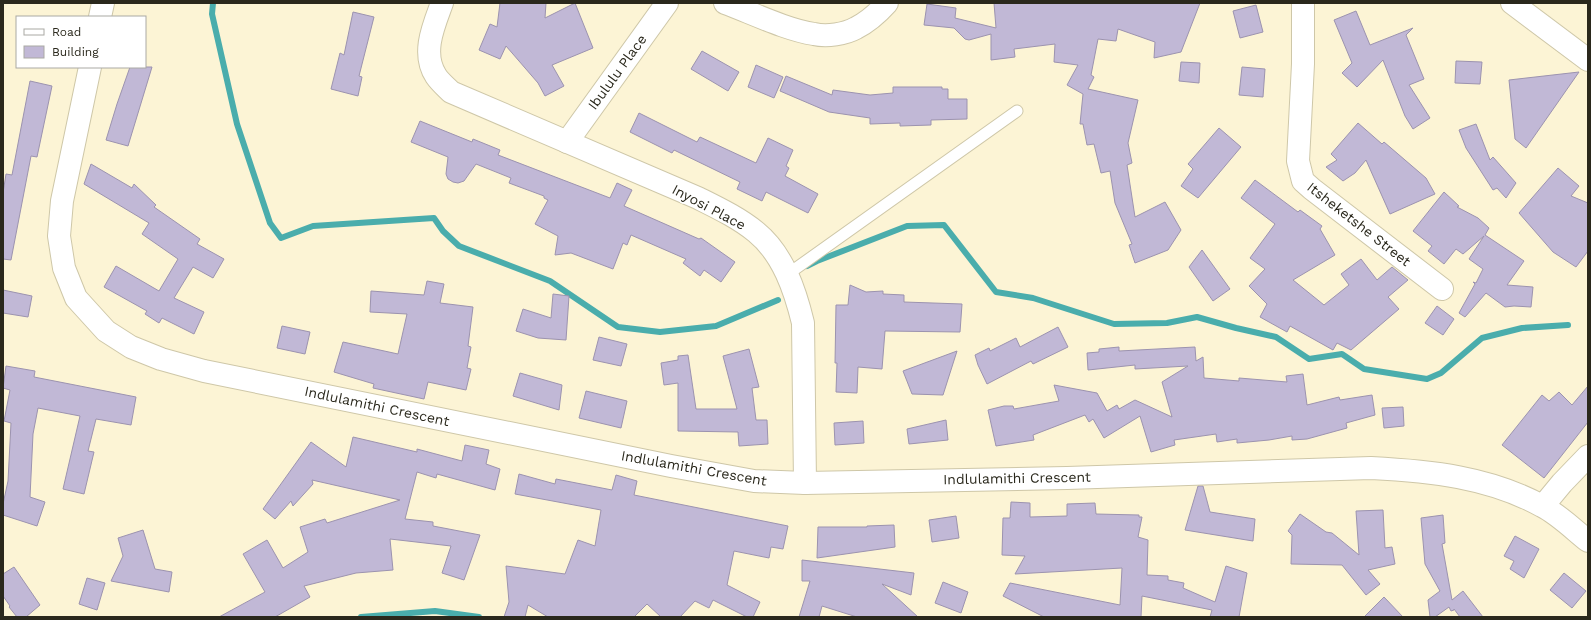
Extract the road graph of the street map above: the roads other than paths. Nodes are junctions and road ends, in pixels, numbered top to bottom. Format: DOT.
graph roads {
  1 [pos="103,3"];
  2 [pos="442,3"];
  3 [pos="667,3"];
  4 [pos="725,3"];
  5 [pos="887,3"];
  6 [pos="1303,3"];
  7 [pos="1512,3"];
  8 [pos="100,16"];
  9 [pos="1588,60"];
  10 [pos="90,68"];
  11 [pos="1017,111"];
  12 [pos="567,142"];
  13 [pos="788,274"];
  14 [pos="1442,289"];
  15 [pos="1588,456"];
  16 [pos="805,483"];
  17 [pos="1543,506"];
  18 [pos="1588,540"];
  1 -- 8 [label="street"];
  2 -- 12 [label="street, Inyosi Place"];
  3 -- 12 [label="street, Ibululu Place"];
  4 -- 5 [label="street"];
  6 -- 14 [label="street, Itsheketshe Street"];
  7 -- 9 [label="street"];
  10 -- 16 [label="street, Indlulamithi Crescent"];
  11 -- 13 [label="lane"];
  12 -- 13 [label="street, Inyosi Place"];
  13 -- 16 [label="street, Inyosi Place"];
  15 -- 17 [label="street"];
  16 -- 17 [label="street, Indlulamithi Crescent"];
  17 -- 18 [label="street, Indlulamithi Crescent"];
}
